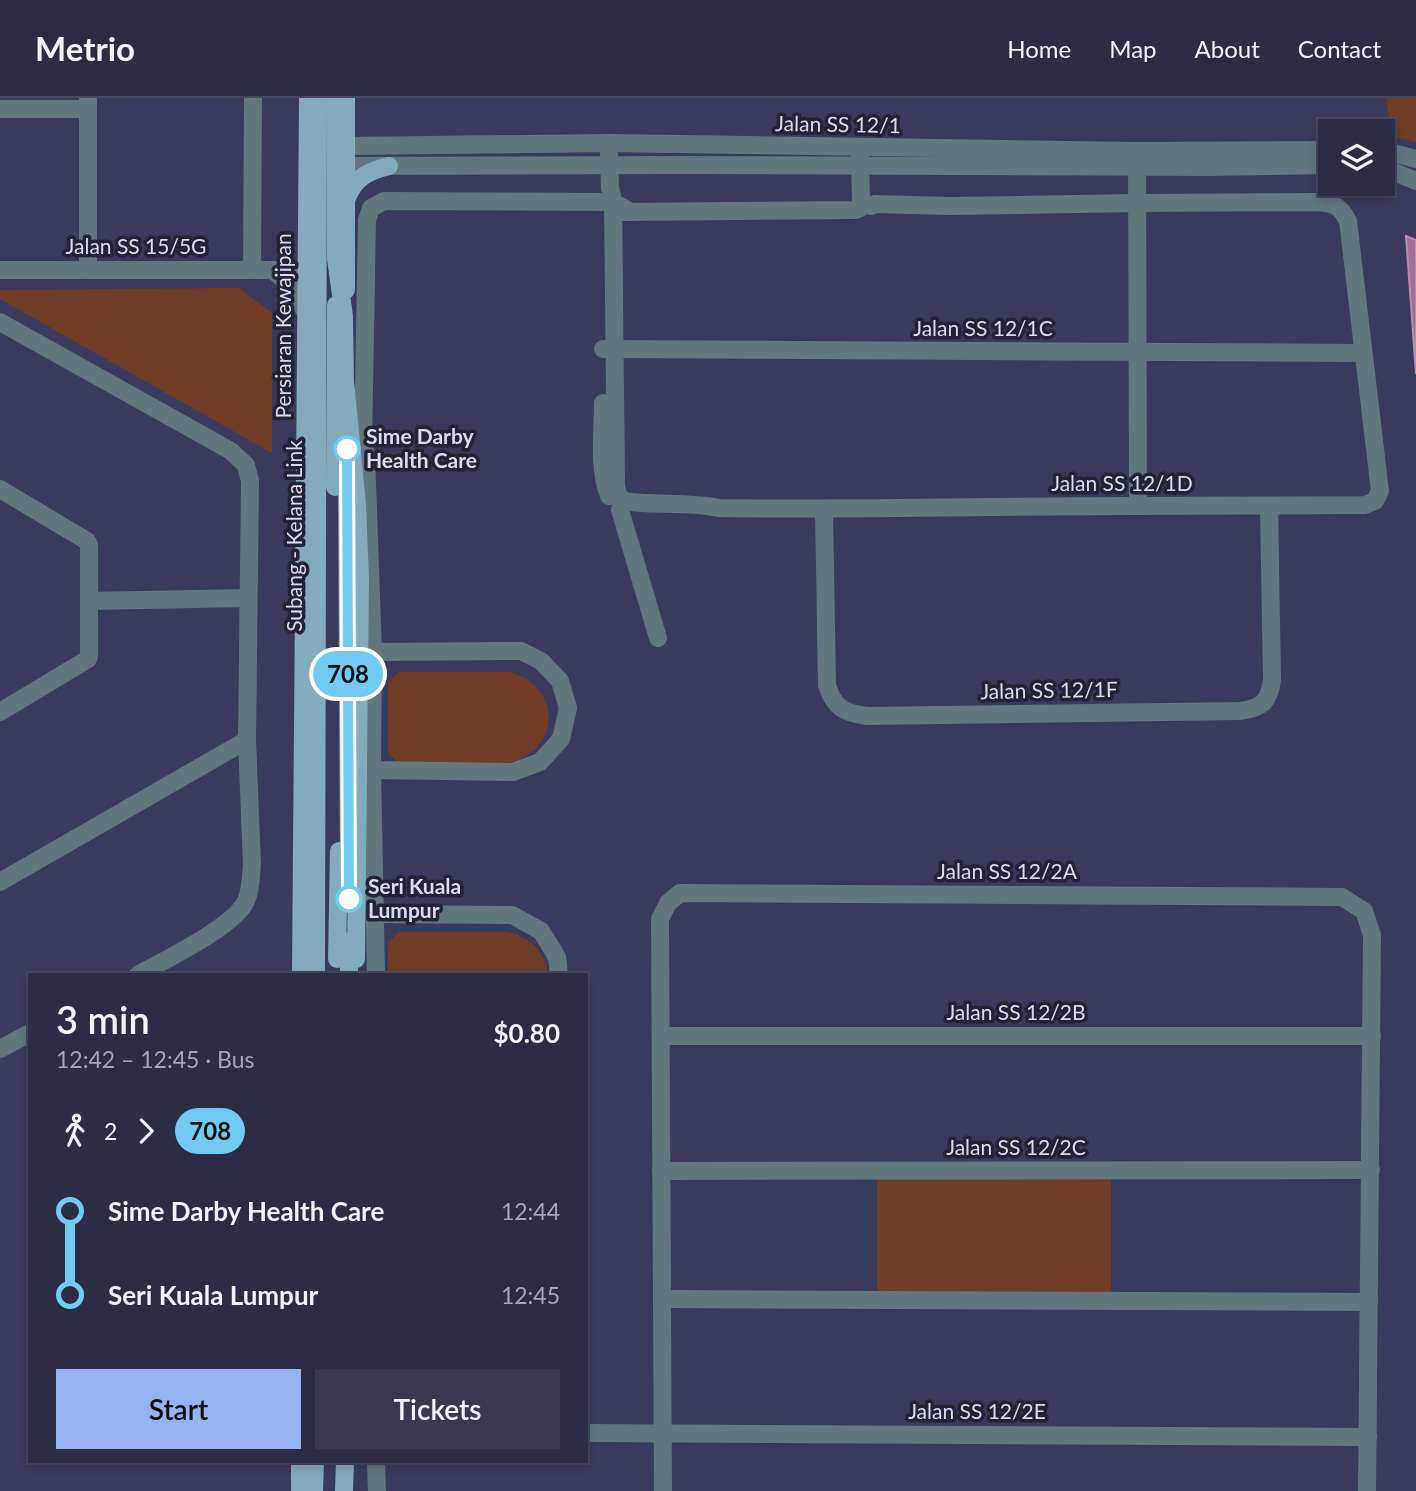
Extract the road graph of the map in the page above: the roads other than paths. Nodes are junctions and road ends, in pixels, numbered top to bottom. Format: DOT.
graph roads {
  1 [pos="253,98"];
  2 [pos="308,98"];
  3 [pos="318,98"];
  4 [pos="336,98"];
  5 [pos="346,98"];
  6 [pos="88,104"];
  7 [pos="0,109"];
  8 [pos="609,143"];
  9 [pos="345,146"];
  10 [pos="311,151"];
  11 [pos="1318,151"];
  12 [pos="1395,153"];
  13 [pos="860,156"];
  14 [pos="1137,159"];
  15 [pos="1416,159"];
  16 [pos="610,165"];
  17 [pos="1318,165"];
  18 [pos="345,166"];
  19 [pos="389,166"];
  20 [pos="1395,172"];
  21 [pos="1416,181"];
  22 [pos="346,201"];
  23 [pos="1137,203"];
  24 [pos="613,204"];
  25 [pos="872,206"];
  26 [pos="336,259"];
  27 [pos="0,270"];
  28 [pos="88,270"];
  29 [pos="252,270"];
  30 [pos="272,270"];
  31 [pos="307,270"];
  32 [pos="307,314"];
  33 [pos="0,322"];
  34 [pos="609,349"];
  35 [pos="1138,352"];
  36 [pos="1363,353"];
  37 [pos="307,357"];
  38 [pos="0,489"];
  39 [pos="622,505"];
  40 [pos="1138,506"];
  41 [pos="1269,507"];
  42 [pos="824,509"];
  43 [pos="248,598"];
  44 [pos="89,601"];
  45 [pos="658,638"];
  46 [pos="373,652"];
  47 [pos="373,682"];
  48 [pos="348,683"];
  49 [pos="0,712"];
  50 [pos="247,740"];
  51 [pos="372,770"];
  52 [pos="0,882"];
  53 [pos="376,914"];
  54 [pos="141,973"];
  55 [pos="300,973"];
  56 [pos="316,973"];
  57 [pos="337,973"];
  58 [pos="349,973"];
  59 [pos="356,973"];
  60 [pos="376,973"];
  61 [pos="559,973"];
  62 [pos="28,1034"];
  63 [pos="1372,1035"];
  64 [pos="661,1036"];
  65 [pos="0,1049"];
  66 [pos="1371,1170"];
  67 [pos="661,1171"];
  68 [pos="662,1299"];
  69 [pos="1369,1302"];
  70 [pos="588,1433"];
  71 [pos="662,1434"];
  72 [pos="1368,1437"];
  73 [pos="300,1463"];
  74 [pos="314,1463"];
  75 [pos="334,1463"];
  76 [pos="345,1463"];
  77 [pos="376,1463"];
  78 [pos="300,1491"];
  79 [pos="314,1491"];
  80 [pos="334,1491"];
  81 [pos="344,1491"];
  82 [pos="377,1491"];
  83 [pos="663,1491"];
  84 [pos="1367,1491"];
  1 -- 29 [label="street"];
  2 -- 10 [label="main road, Persiaran Kewajipan"];
  3 -- 56 [label="main road, Subang - Kelana Link, bridge"];
  4 -- 26 [label="main road, bridge"];
  5 -- 9 [label="main road"];
  6 -- 7 [label="street"];
  6 -- 28 [label="street"];
  8 -- 9 [label="street, Jalan SS 12/1"];
  8 -- 13 [label="street, Jalan SS 12/1"];
  8 -- 16 [label="street"];
  9 -- 10 [label="main road"];
  9 -- 18 [label="main road"];
  10 -- 18 [label="main road"];
  10 -- 31 [label="main road, Persiaran Kewajipan"];
  10 -- 37 [label="main road"];
  11 -- 14 [label="street, Jalan SS 12/1"];
  12 -- 15 [label="street"];
  13 -- 14 [label="street, Jalan SS 12/1"];
  13 -- 16 [label="street, Jalan SS 12/1"];
  13 -- 24 [label="street"];
  14 -- 17 [label="street, Jalan SS 12/1"];
  14 -- 23 [label="street"];
  16 -- 19 [label="street, Jalan SS 12/1"];
  16 -- 24 [label="street"];
  18 -- 19 [label="street, Jalan SS 12/1"];
  18 -- 22 [label="main road"];
  19 -- 22 [label="main road"];
  20 -- 21 [label="street"];
  22 -- 48 [label="main road"];
  23 -- 25 [label="street"];
  23 -- 35 [label="street"];
  23 -- 36 [label="street"];
  24 -- 34 [label="street"];
  24 -- 46 [label="street"];
  26 -- 57 [label="main road, Subang - Kelana Link, bridge"];
  26 -- 59 [label="main road, bridge"];
  27 -- 28 [label="street, Jalan SS 15/5G"];
  28 -- 29 [label="street, Jalan SS 15/5G"];
  29 -- 30 [label="street, Jalan SS 15/5G"];
  30 -- 31 [label="street, Jalan SS 15/5G"];
  30 -- 32 [label="street"];
  31 -- 32 [label="main road, Persiaran Kewajipan"];
  32 -- 37 [label="main road, Persiaran Kewajipan"];
  33 -- 43 [label="street"];
  34 -- 35 [label="street, Jalan SS 12/1C"];
  34 -- 39 [label="street"];
  35 -- 36 [label="street, Jalan SS 12/1C"];
  35 -- 40 [label="street"];
  36 -- 41 [label="street, Jalan SS 12/1D"];
  37 -- 55 [label="main road, Persiaran Kewajipan"];
  38 -- 44 [label="street"];
  39 -- 42 [label="street, Jalan SS 12/1D"];
  39 -- 45 [label="street"];
  40 -- 41 [label="street, Jalan SS 12/1D"];
  40 -- 42 [label="street, Jalan SS 12/1D"];
  41 -- 42 [label="street, Jalan SS 12/1F"];
  43 -- 44 [label="street"];
  43 -- 50 [label="street"];
  44 -- 49 [label="street"];
  46 -- 47 [label="street"];
  46 -- 51 [label="street"];
  47 -- 48 [label="street"];
  47 -- 51 [label="street"];
  48 -- 58 [label="main road"];
  50 -- 52 [label="street"];
  50 -- 54 [label="street"];
  51 -- 53 [label="street"];
  53 -- 60 [label="street"];
  53 -- 61 [label="street"];
  62 -- 65 [label="street"];
  63 -- 64 [label="street, Jalan SS 12/2B"];
  63 -- 64 [label="street, Jalan SS 12/2A"];
  63 -- 66 [label="street"];
  64 -- 67 [label="street"];
  66 -- 67 [label="street, Jalan SS 12/2C"];
  66 -- 69 [label="street"];
  67 -- 68 [label="street"];
  68 -- 69 [label="street"];
  68 -- 71 [label="street"];
  69 -- 72 [label="street"];
  70 -- 71 [label="street, Jalan SS 12/2E"];
  71 -- 72 [label="street, Jalan SS 12/2E"];
  71 -- 83 [label="street"];
  72 -- 84 [label="street"];
  73 -- 78 [label="main road"];
  74 -- 79 [label="main road"];
  75 -- 80 [label="main road"];
  76 -- 81 [label="main road"];
  77 -- 82 [label="street"];
}
